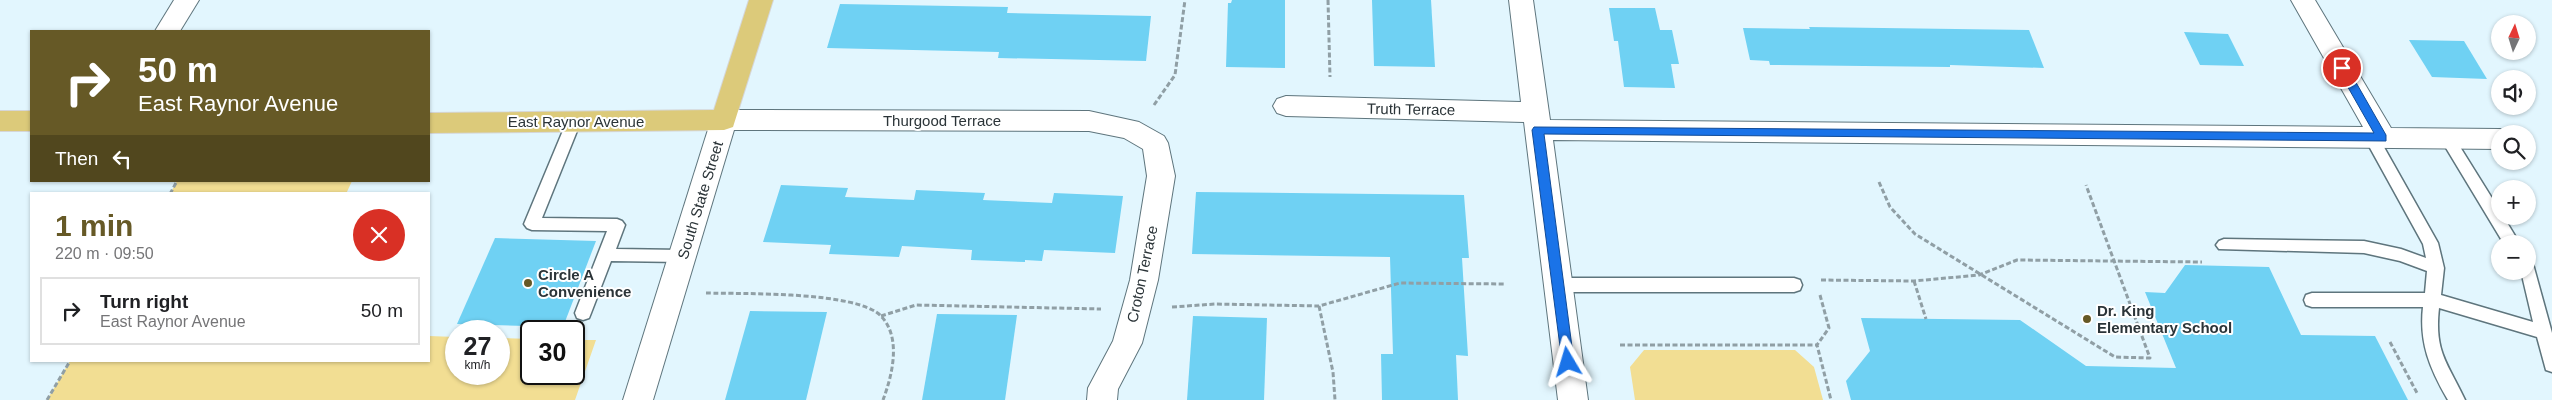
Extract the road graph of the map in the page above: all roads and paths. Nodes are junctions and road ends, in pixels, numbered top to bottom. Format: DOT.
graph roads {
  1 [pos="187,0"];
  2 [pos="761,0"];
  3 [pos="1185,0"];
  4 [pos="1328,0"];
  5 [pos="1521,0"];
  6 [pos="2303,0"];
  7 [pos="168,30"];
  8 [pos="1330,79"];
  9 [pos="1154,105"];
  10 [pos="1286,106"];
  11 [pos="0,120"];
  12 [pos="724,120"];
  13 [pos="30,121"];
  14 [pos="574,121"];
  15 [pos="1536,121"];
  16 [pos="430,122"];
  17 [pos="2377,138"];
  18 [pos="2447,138"];
  19 [pos="2491,139"];
  20 [pos="1155,144"];
  21 [pos="1879,182"];
  22 [pos="2086,185"];
  23 [pos="2506,235"];
  24 [pos="2224,245"];
  25 [pos="606,255"];
  26 [pos="682,256"];
  27 [pos="2116,261"];
  28 [pos="2207,262"];
  29 [pos="2436,268"];
  30 [pos="1979,275"];
  31 [pos="1816,280"];
  32 [pos="2531,280"];
  33 [pos="1914,281"];
  34 [pos="1505,284"];
  35 [pos="1558,285"];
  36 [pos="1794,285"];
  37 [pos="1818,288"];
  38 [pos="671,292"];
  39 [pos="2312,300"];
  40 [pos="2433,300"];
  41 [pos="1319,306"];
  42 [pos="1136,310"];
  43 [pos="584,313"];
  44 [pos="881,316"];
  45 [pos="1926,319"];
  46 [pos="2543,332"];
  47 [pos="2390,342"];
  48 [pos="1620,345"];
  49 [pos="1817,345"];
  50 [pos="69,362"];
  51 [pos="2552,365"];
  52 [pos="47,400"];
  53 [pos="638,400"];
  54 [pos="883,400"];
  55 [pos="1102,400"];
  56 [pos="1335,400"];
  57 [pos="1573,400"];
  58 [pos="1831,400"];
  59 [pos="2421,400"];
  60 [pos="2458,400"];
  1 -- 7 [label="street"];
  2 -- 12 [label="main road, South State Street"];
  3 -- 9 [label="path"];
  4 -- 8 [label="path"];
  5 -- 15 [label="street"];
  6 -- 17 [label="street"];
  10 -- 15 [label="street, Truth Terrace"];
  11 -- 13 [label="main road"];
  12 -- 14 [label="main road, East Raynor Avenue"];
  12 -- 20 [label="street, Thurgood Terrace"];
  12 -- 26 [label="street, South State Street"];
  14 -- 16 [label="main road, East Raynor Avenue"];
  14 -- 25 [label="lane"];
  15 -- 17 [label="street"];
  15 -- 35 [label="street"];
  17 -- 18 [label="street"];
  17 -- 29 [label="lane"];
  18 -- 19 [label="street"];
  18 -- 23 [label="lane"];
  20 -- 42 [label="street, Croton Terrace"];
  21 -- 30 [label="path"];
  22 -- 27 [label="path"];
  24 -- 29 [label="lane"];
  25 -- 26 [label="lane"];
  25 -- 43 [label="lane"];
  26 -- 38 [label="street, South State Street"];
  27 -- 28 [label="path"];
  27 -- 30 [label="path"];
  27 -- 30 [label="path"];
  29 -- 40 [label="lane"];
  30 -- 33 [label="path"];
  31 -- 33 [label="path"];
  32 -- 46 [label="lane"];
  33 -- 45 [label="path"];
  34 -- 41 [label="path"];
  35 -- 36 [label="lane"];
  35 -- 57 [label="street"];
  37 -- 49 [label="path"];
  38 -- 44 [label="path"];
  38 -- 53 [label="street, South State Street"];
  39 -- 40 [label="lane"];
  40 -- 46 [label="lane"];
  40 -- 60 [label="lane"];
  41 -- 42 [label="path"];
  41 -- 56 [label="path"];
  42 -- 44 [label="path"];
  42 -- 55 [label="street, Croton Terrace"];
  44 -- 54 [label="path"];
  46 -- 51 [label="lane"];
  47 -- 59 [label="path"];
  48 -- 49 [label="path"];
  49 -- 58 [label="path"];
  50 -- 52 [label="path"];
}
